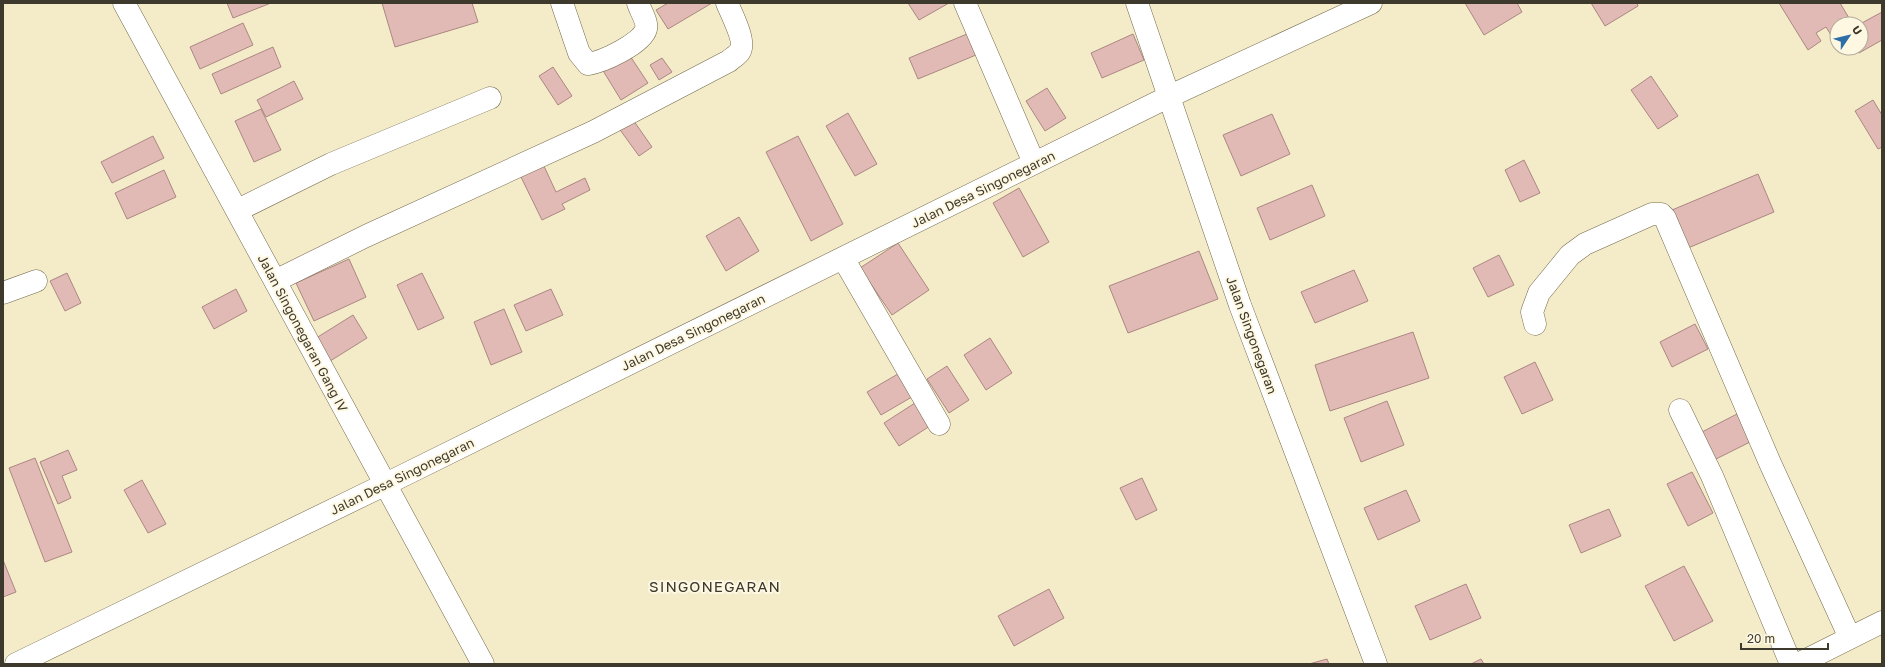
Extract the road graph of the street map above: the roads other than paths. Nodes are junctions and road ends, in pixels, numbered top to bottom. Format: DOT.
graph roads {
  1 [pos="124,3"];
  2 [pos="562,3"];
  3 [pos="638,3"];
  4 [pos="726,3"];
  5 [pos="965,3"];
  6 [pos="1137,3"];
  7 [pos="1371,3"];
  8 [pos="1168,97"];
  9 [pos="490,98"];
  10 [pos="1034,163"];
  11 [pos="238,210"];
  12 [pos="843,258"];
  13 [pos="36,281"];
  14 [pos="275,281"];
  15 [pos="3,293"];
  16 [pos="1535,324"];
  17 [pos="1680,410"];
  18 [pos="939,424"];
  19 [pos="384,485"];
  20 [pos="1882,622"];
  21 [pos="1850,638"];
  22 [pos="16,664"];
  23 [pos="482,664"];
  24 [pos="1376,664"];
  25 [pos="1791,664"];
  26 [pos="1798,664"];
  1 -- 11 [label="street, Jalan Singonegaran Gang IV"];
  2 -- 3 [label="street"];
  4 -- 14 [label="street"];
  5 -- 10 [label="street"];
  6 -- 8 [label="street, Jalan Singonegaran"];
  7 -- 8 [label="street, Jalan Desa Singonegaran"];
  8 -- 10 [label="street, Jalan Desa Singonegaran"];
  8 -- 24 [label="street, Jalan Singonegaran"];
  9 -- 11 [label="street"];
  10 -- 12 [label="street, Jalan Desa Singonegaran"];
  11 -- 14 [label="street, Jalan Singonegaran Gang IV"];
  12 -- 18 [label="street"];
  12 -- 19 [label="street, Jalan Desa Singonegaran"];
  13 -- 15 [label="street"];
  14 -- 19 [label="street, Jalan Singonegaran Gang IV"];
  16 -- 21 [label="street"];
  17 -- 25 [label="street"];
  19 -- 22 [label="street, Jalan Desa Singonegaran"];
  19 -- 23 [label="street, Jalan Singonegaran Gang IV"];
  20 -- 21 [label="street"];
  21 -- 26 [label="street"];
}
